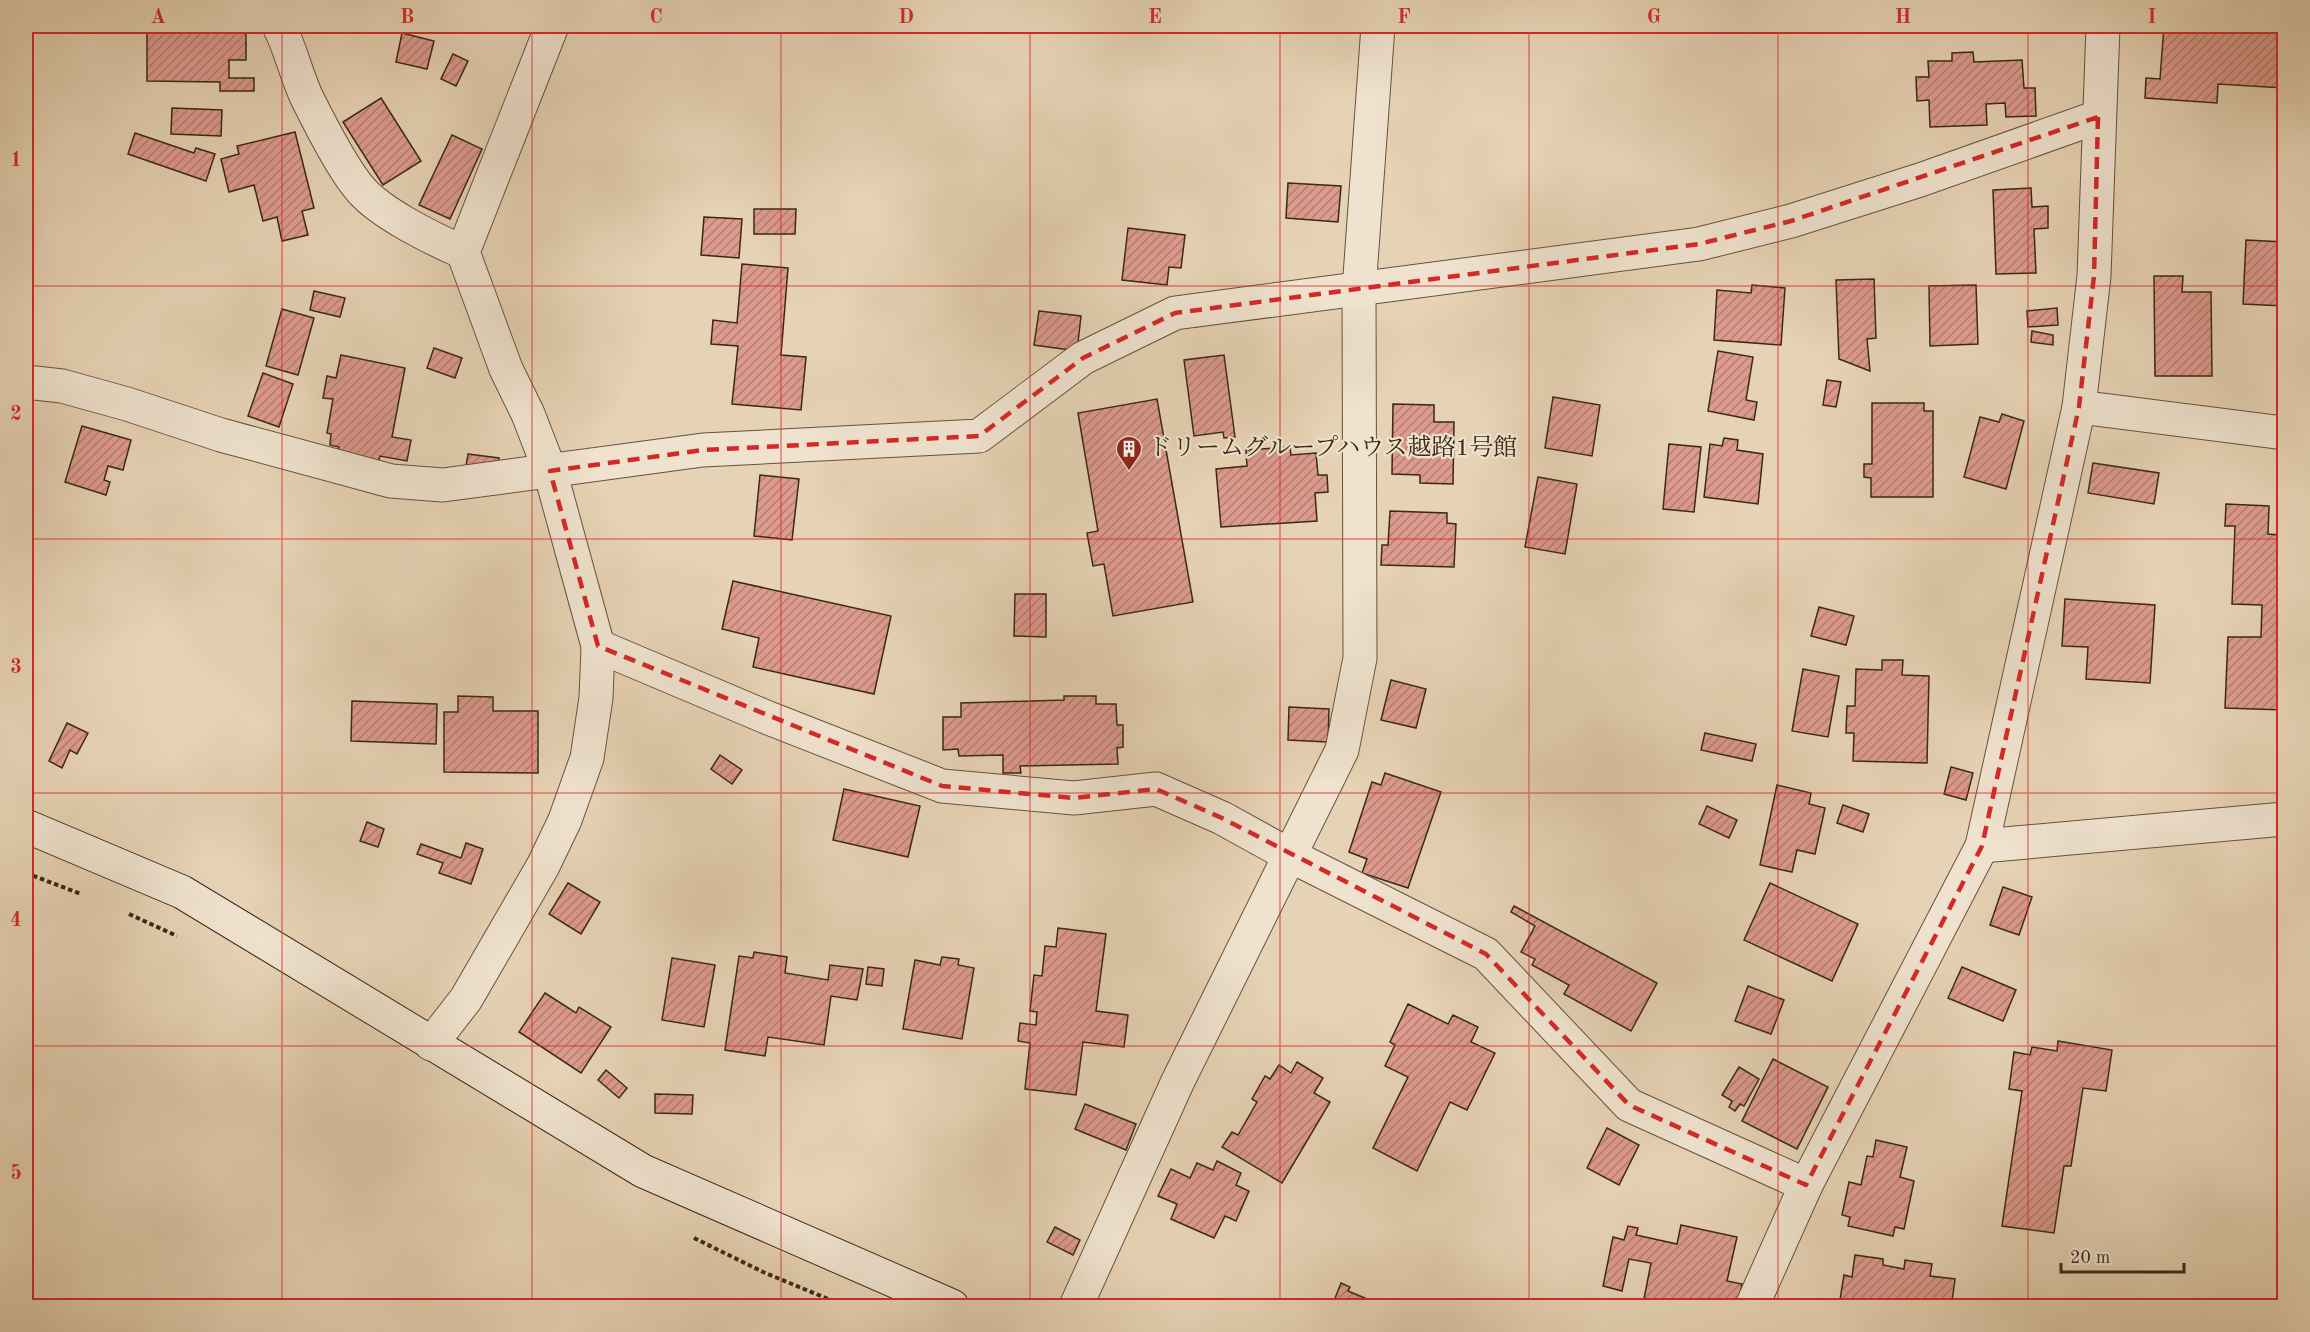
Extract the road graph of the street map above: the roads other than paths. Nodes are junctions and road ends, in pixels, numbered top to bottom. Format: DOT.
graph roads {
  1 [pos="279,26"];
  2 [pos="552,26"];
  3 [pos="1377,26"];
  4 [pos="2103,26"];
  5 [pos="2098,117"];
  6 [pos="463,252"];
  7 [pos="1359,290"];
  8 [pos="26,382"];
  9 [pos="2079,407"];
  10 [pos="2284,433"];
  11 [pos="550,471"];
  12 [pos="598,646"];
  13 [pos="2284,819"];
  14 [pos="26,826"];
  15 [pos="1982,846"];
  16 [pos="1289,855"];
  17 [pos="431,1044"];
  18 [pos="1806,1185"];
  19 [pos="952,1306"];
  20 [pos="1076,1306"];
  21 [pos="1752,1306"];
  1 -- 6 [label="street"];
  2 -- 6 [label="street"];
  3 -- 7 [label="street"];
  4 -- 5 [label="street"];
  5 -- 7 [label="street"];
  5 -- 9 [label="street"];
  6 -- 11 [label="street"];
  7 -- 11 [label="street"];
  7 -- 16 [label="street"];
  8 -- 11 [label="street"];
  9 -- 10 [label="street"];
  9 -- 15 [label="street"];
  11 -- 12 [label="street"];
  12 -- 16 [label="street"];
  12 -- 17 [label="street"];
  13 -- 15 [label="street"];
  14 -- 17 [label="street"];
  15 -- 18 [label="street"];
  16 -- 18 [label="street"];
  16 -- 20 [label="street"];
  17 -- 19 [label="street"];
  18 -- 21 [label="street"];
}
